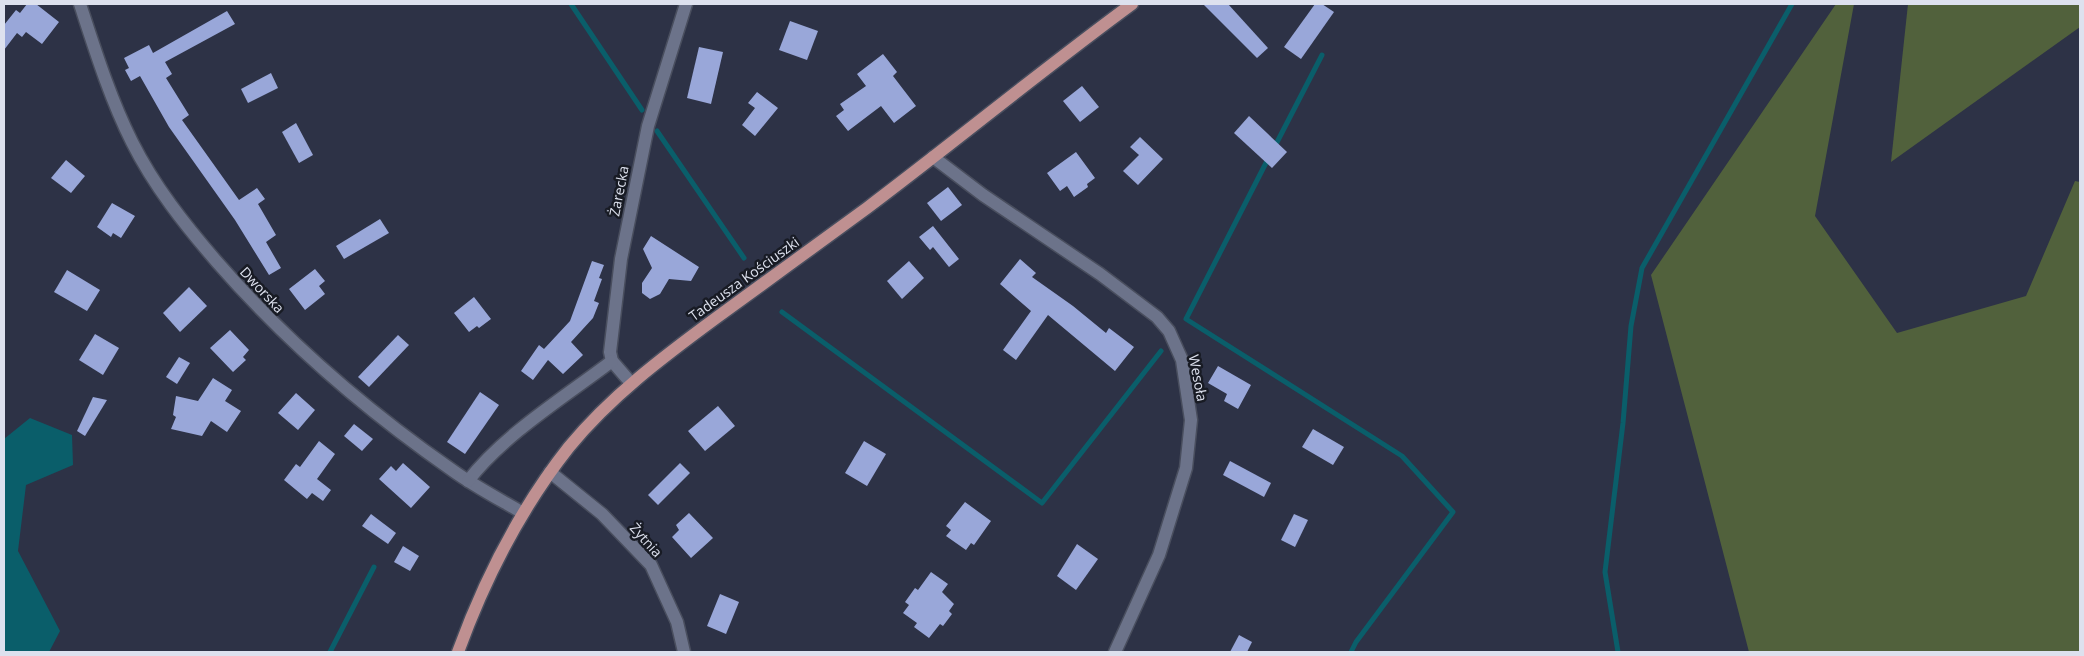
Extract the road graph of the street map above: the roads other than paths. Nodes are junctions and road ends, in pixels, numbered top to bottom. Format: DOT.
graph roads {
  1 [pos="80,4"];
  2 [pos="686,4"];
  3 [pos="1132,4"];
  4 [pos="933,157"];
  5 [pos="612,361"];
  6 [pos="631,383"];
  7 [pos="550,472"];
  8 [pos="468,481"];
  9 [pos="523,513"];
  10 [pos="458,652"];
  11 [pos="684,652"];
  12 [pos="1115,652"];
  1 -- 8 [label="street, Dworska"];
  2 -- 5 [label="street, Żarecka"];
  3 -- 4 [label="main road, Tadeusza Kościuszki"];
  4 -- 6 [label="main road, Tadeusza Kościuszki"];
  4 -- 12 [label="street, Wesoła"];
  5 -- 6 [label="street"];
  5 -- 8 [label="street"];
  6 -- 7 [label="main road, Tadeusza Kościuszki"];
  7 -- 9 [label="main road, Tadeusza Kościuszki"];
  7 -- 11 [label="street, Żytnia"];
  8 -- 9 [label="street, Dworska"];
  9 -- 10 [label="main road, Tadeusza Kościuszki"];
}
